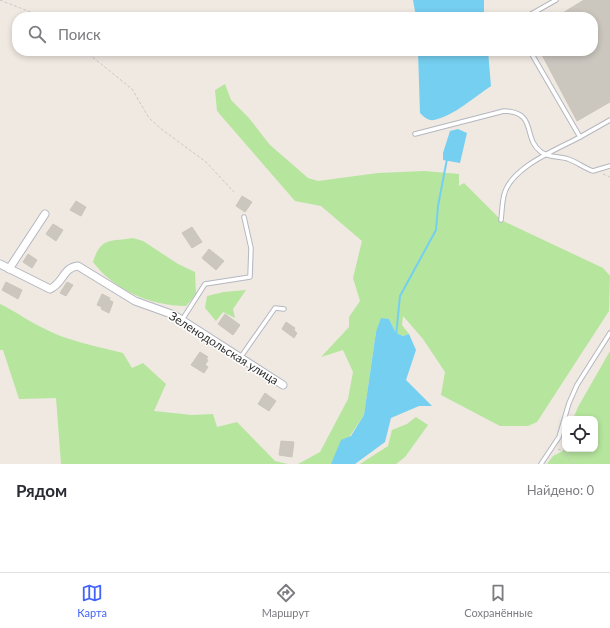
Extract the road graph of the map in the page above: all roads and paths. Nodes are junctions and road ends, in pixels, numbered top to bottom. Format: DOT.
graph roads {
  1 [pos="0,0"];
  2 [pos="556,0"];
  3 [pos="30,12"];
  4 [pos="535,12"];
  5 [pos="93,56"];
  6 [pos="533,56"];
  7 [pos="610,120"];
  8 [pos="415,134"];
  9 [pos="580,137"];
  10 [pos="547,154"];
  11 [pos="610,166"];
  12 [pos="598,171"];
  13 [pos="610,177"];
  14 [pos="234,192"];
  15 [pos="45,214"];
  16 [pos="244,217"];
  17 [pos="501,220"];
  18 [pos="0,264"];
  19 [pos="9,269"];
  20 [pos="284,309"];
  21 [pos="182,320"];
  22 [pos="610,333"];
  23 [pos="240,358"];
  24 [pos="283,385"];
  25 [pos="554,446"];
  26 [pos="541,464"];
  27 [pos="573,464"];
  1 -- 3 [label="path"];
  2 -- 4 [label="lane"];
  5 -- 14 [label="path"];
  6 -- 9 [label="lane"];
  7 -- 9 [label="lane"];
  8 -- 10 [label="lane"];
  9 -- 10 [label="lane"];
  10 -- 12 [label="lane"];
  10 -- 17 [label="lane"];
  11 -- 12 [label="lane"];
  12 -- 13 [label="path"];
  15 -- 19 [label="street"];
  16 -- 21 [label="lane"];
  18 -- 19 [label="street, Зеленодольская улица"];
  19 -- 21 [label="street, Зеленодольская улица"];
  20 -- 23 [label="lane"];
  21 -- 23 [label="street, Зеленодольская улица"];
  22 -- 25 [label="lane"];
  23 -- 24 [label="street, Зеленодольская улица"];
  25 -- 26 [label="lane"];
  25 -- 27 [label="path"];
}
